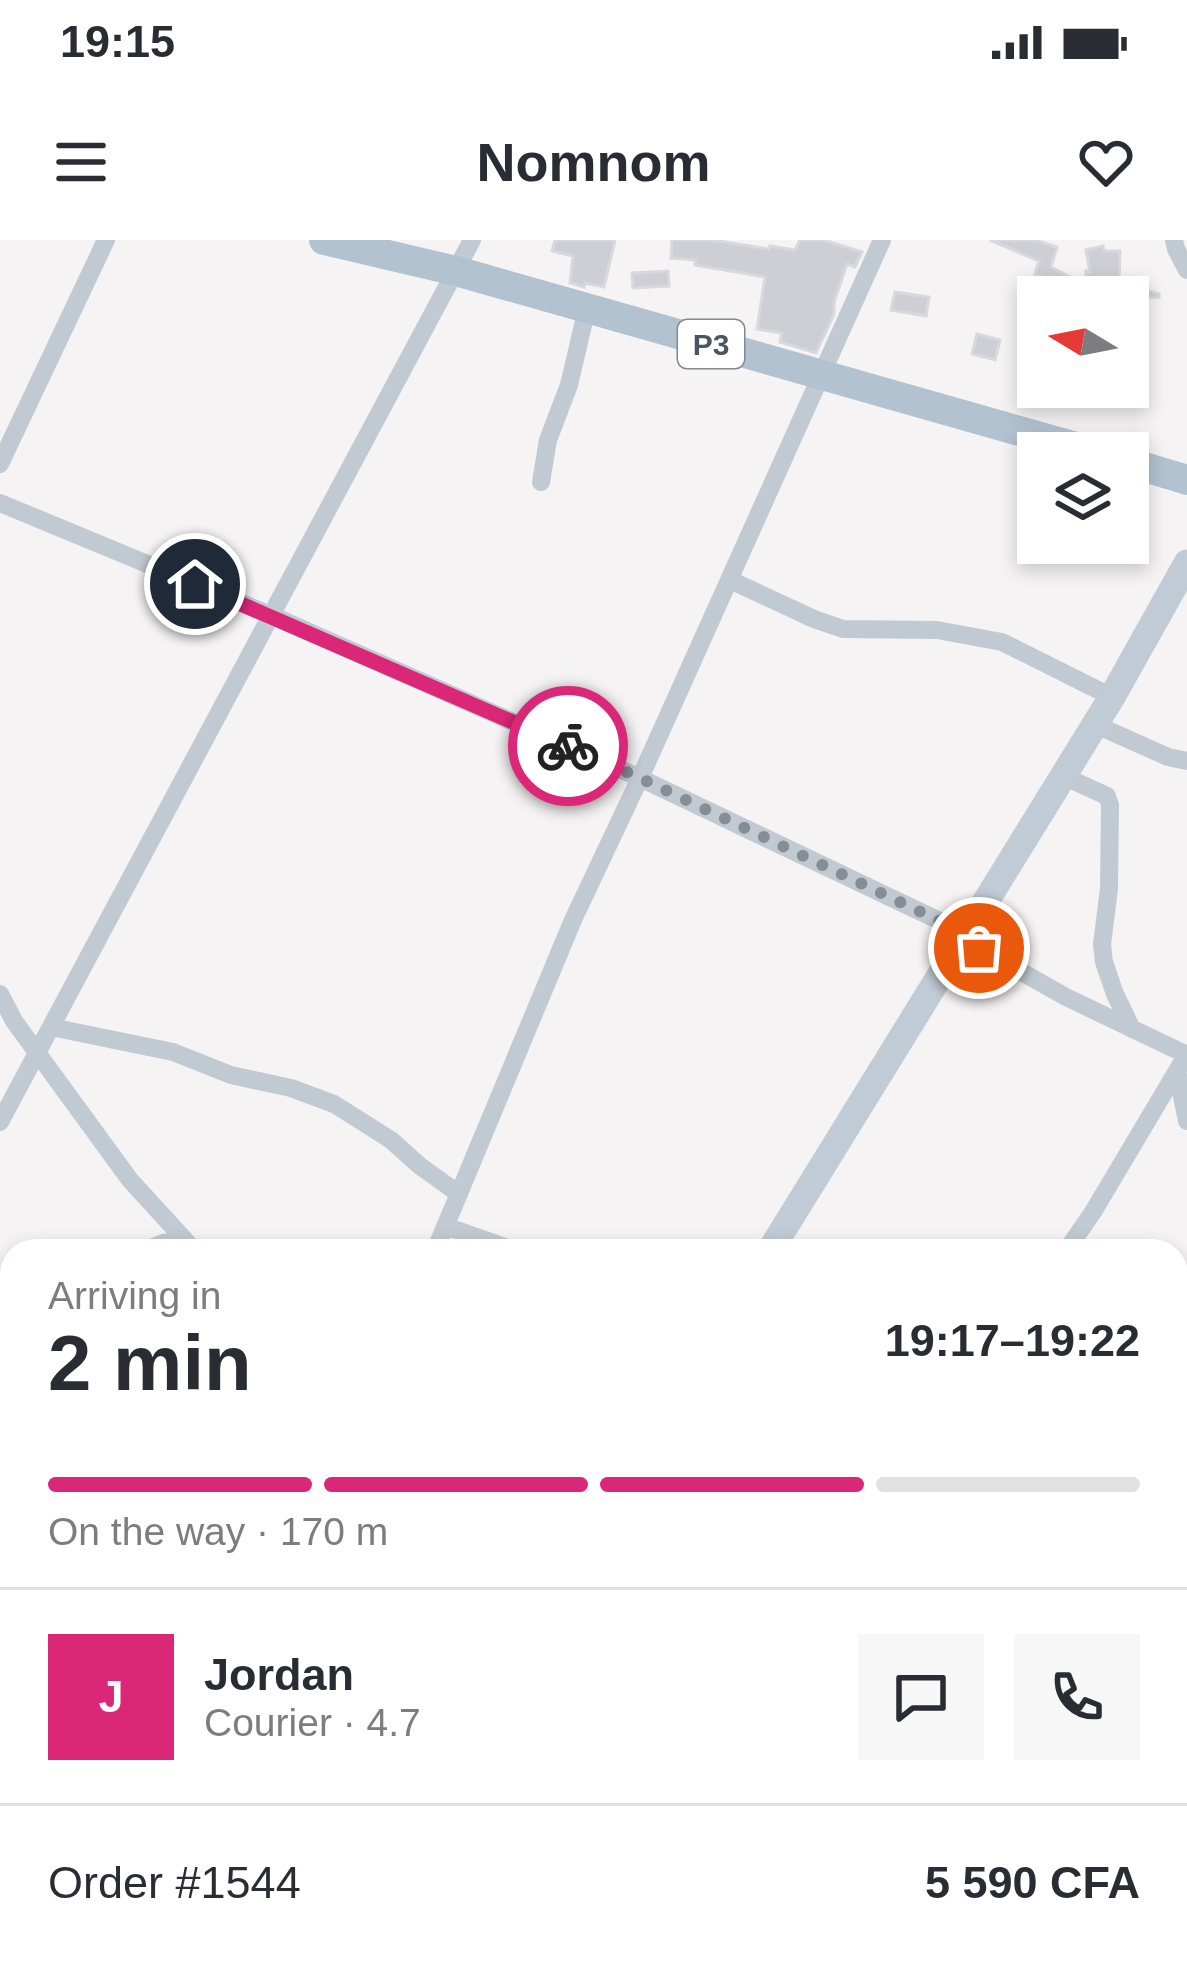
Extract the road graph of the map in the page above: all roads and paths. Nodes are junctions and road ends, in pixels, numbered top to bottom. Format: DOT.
graph roads {
  1 [pos="106,240"];
  2 [pos="324,240"];
  3 [pos="472,240"];
  4 [pos="882,240"];
  5 [pos="1174,240"];
  6 [pos="1187,270"];
  7 [pos="456,271"];
  8 [pos="587,308"];
  9 [pos="822,375"];
  10 [pos="1023,432"];
  11 [pos="0,464"];
  12 [pos="1149,468"];
  13 [pos="1187,480"];
  14 [pos="541,482"];
  15 [pos="0,502"];
  16 [pos="1187,563"];
  17 [pos="730,580"];
  18 [pos="273,616"];
  19 [pos="1112,697"];
  20 [pos="1094,724"];
  21 [pos="1187,761"];
  22 [pos="1063,776"];
  23 [pos="640,778"];
  24 [pos="967,934"];
  25 [pos="0,994"];
  26 [pos="7,1026"];
  27 [pos="51,1027"];
  28 [pos="1132,1029"];
  29 [pos="38,1052"];
  30 [pos="1183,1068"];
  31 [pos="1187,1121"];
  32 [pos="0,1122"];
  33 [pos="459,1194"];
  34 [pos="445,1226"];
  35 [pos="184,1239"];
  36 [pos="440,1239"];
  37 [pos="482,1239"];
  38 [pos="777,1239"];
  39 [pos="1074,1239"];
  1 -- 11 [label="street"];
  2 -- 7 [label="main road, P3"];
  3 -- 7 [label="street"];
  4 -- 9 [label="street"];
  5 -- 6 [label="street"];
  7 -- 8 [label="main road, P3"];
  7 -- 18 [label="street"];
  8 -- 9 [label="main road, P3"];
  8 -- 14 [label="street"];
  9 -- 10 [label="main road, P3"];
  9 -- 17 [label="street"];
  12 -- 13 [label="main road"];
  15 -- 18 [label="street"];
  16 -- 19 [label="main road"];
  17 -- 19 [label="street"];
  17 -- 23 [label="street"];
  18 -- 23 [label="street"];
  18 -- 27 [label="street"];
  19 -- 20 [label="main road"];
  20 -- 21 [label="street"];
  20 -- 22 [label="main road"];
  22 -- 24 [label="main road"];
  22 -- 28 [label="street"];
  23 -- 24 [label="street"];
  23 -- 33 [label="street"];
  24 -- 28 [label="street"];
  24 -- 38 [label="main road"];
  25 -- 26 [label="street"];
  26 -- 29 [label="street"];
  27 -- 29 [label="street"];
  27 -- 33 [label="street"];
  28 -- 30 [label="street"];
  29 -- 32 [label="street"];
  29 -- 35 [label="street"];
  30 -- 31 [label="street"];
  30 -- 39 [label="street"];
  33 -- 34 [label="street"];
  34 -- 36 [label="street"];
  34 -- 37 [label="street"];
}
